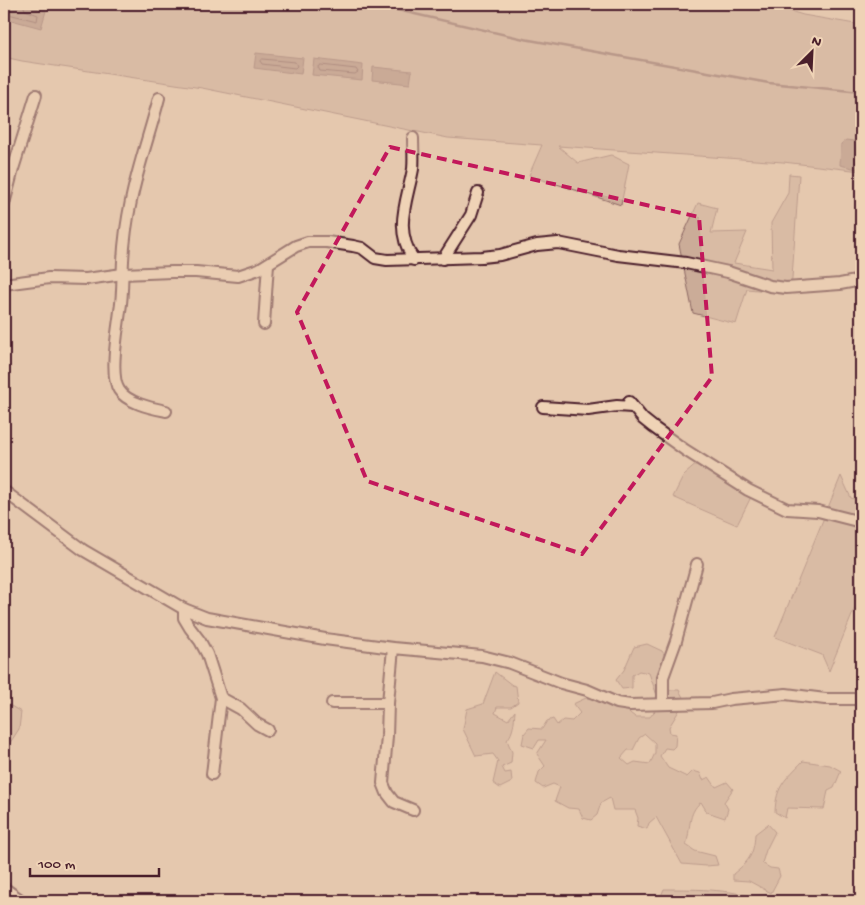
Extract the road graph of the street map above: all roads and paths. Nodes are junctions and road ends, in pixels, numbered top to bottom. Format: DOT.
graph roads {
  1 [pos="36,95"];
  2 [pos="159,98"];
  3 [pos="413,138"];
  4 [pos="478,193"];
  5 [pos="4,204"];
  6 [pos="404,244"];
  7 [pos="398,259"];
  8 [pos="443,259"];
  9 [pos="414,260"];
  10 [pos="268,264"];
  11 [pos="123,274"];
  12 [pos="861,280"];
  13 [pos="4,284"];
  14 [pos="264,324"];
  15 [pos="543,407"];
  16 [pos="166,411"];
  17 [pos="4,491"];
  18 [pos="861,522"];
  19 [pos="697,564"];
  20 [pos="184,609"];
  21 [pos="393,648"];
  22 [pos="221,698"];
  23 [pos="861,699"];
  24 [pos="332,703"];
  25 [pos="388,704"];
  26 [pos="662,704"];
  27 [pos="268,730"];
  28 [pos="212,774"];
  29 [pos="413,810"];
  30 [pos="4,888"];
  31 [pos="22,901"];
  1 -- 5 [label="street"];
  2 -- 11 [label="street"];
  3 -- 6 [label="street"];
  4 -- 8 [label="street"];
  6 -- 7 [label="street"];
  6 -- 9 [label="street"];
  7 -- 9 [label="street"];
  7 -- 10 [label="street"];
  8 -- 9 [label="street"];
  8 -- 12 [label="street"];
  10 -- 11 [label="street"];
  10 -- 14 [label="street"];
  11 -- 13 [label="street"];
  11 -- 16 [label="street"];
  15 -- 18 [label="street"];
  17 -- 20 [label="street"];
  19 -- 26 [label="street"];
  20 -- 21 [label="street"];
  20 -- 22 [label="street"];
  21 -- 25 [label="street"];
  21 -- 26 [label="street"];
  22 -- 27 [label="street"];
  22 -- 28 [label="street"];
  23 -- 26 [label="street"];
  24 -- 25 [label="street"];
  25 -- 29 [label="street"];
  30 -- 31 [label="street"];
}
